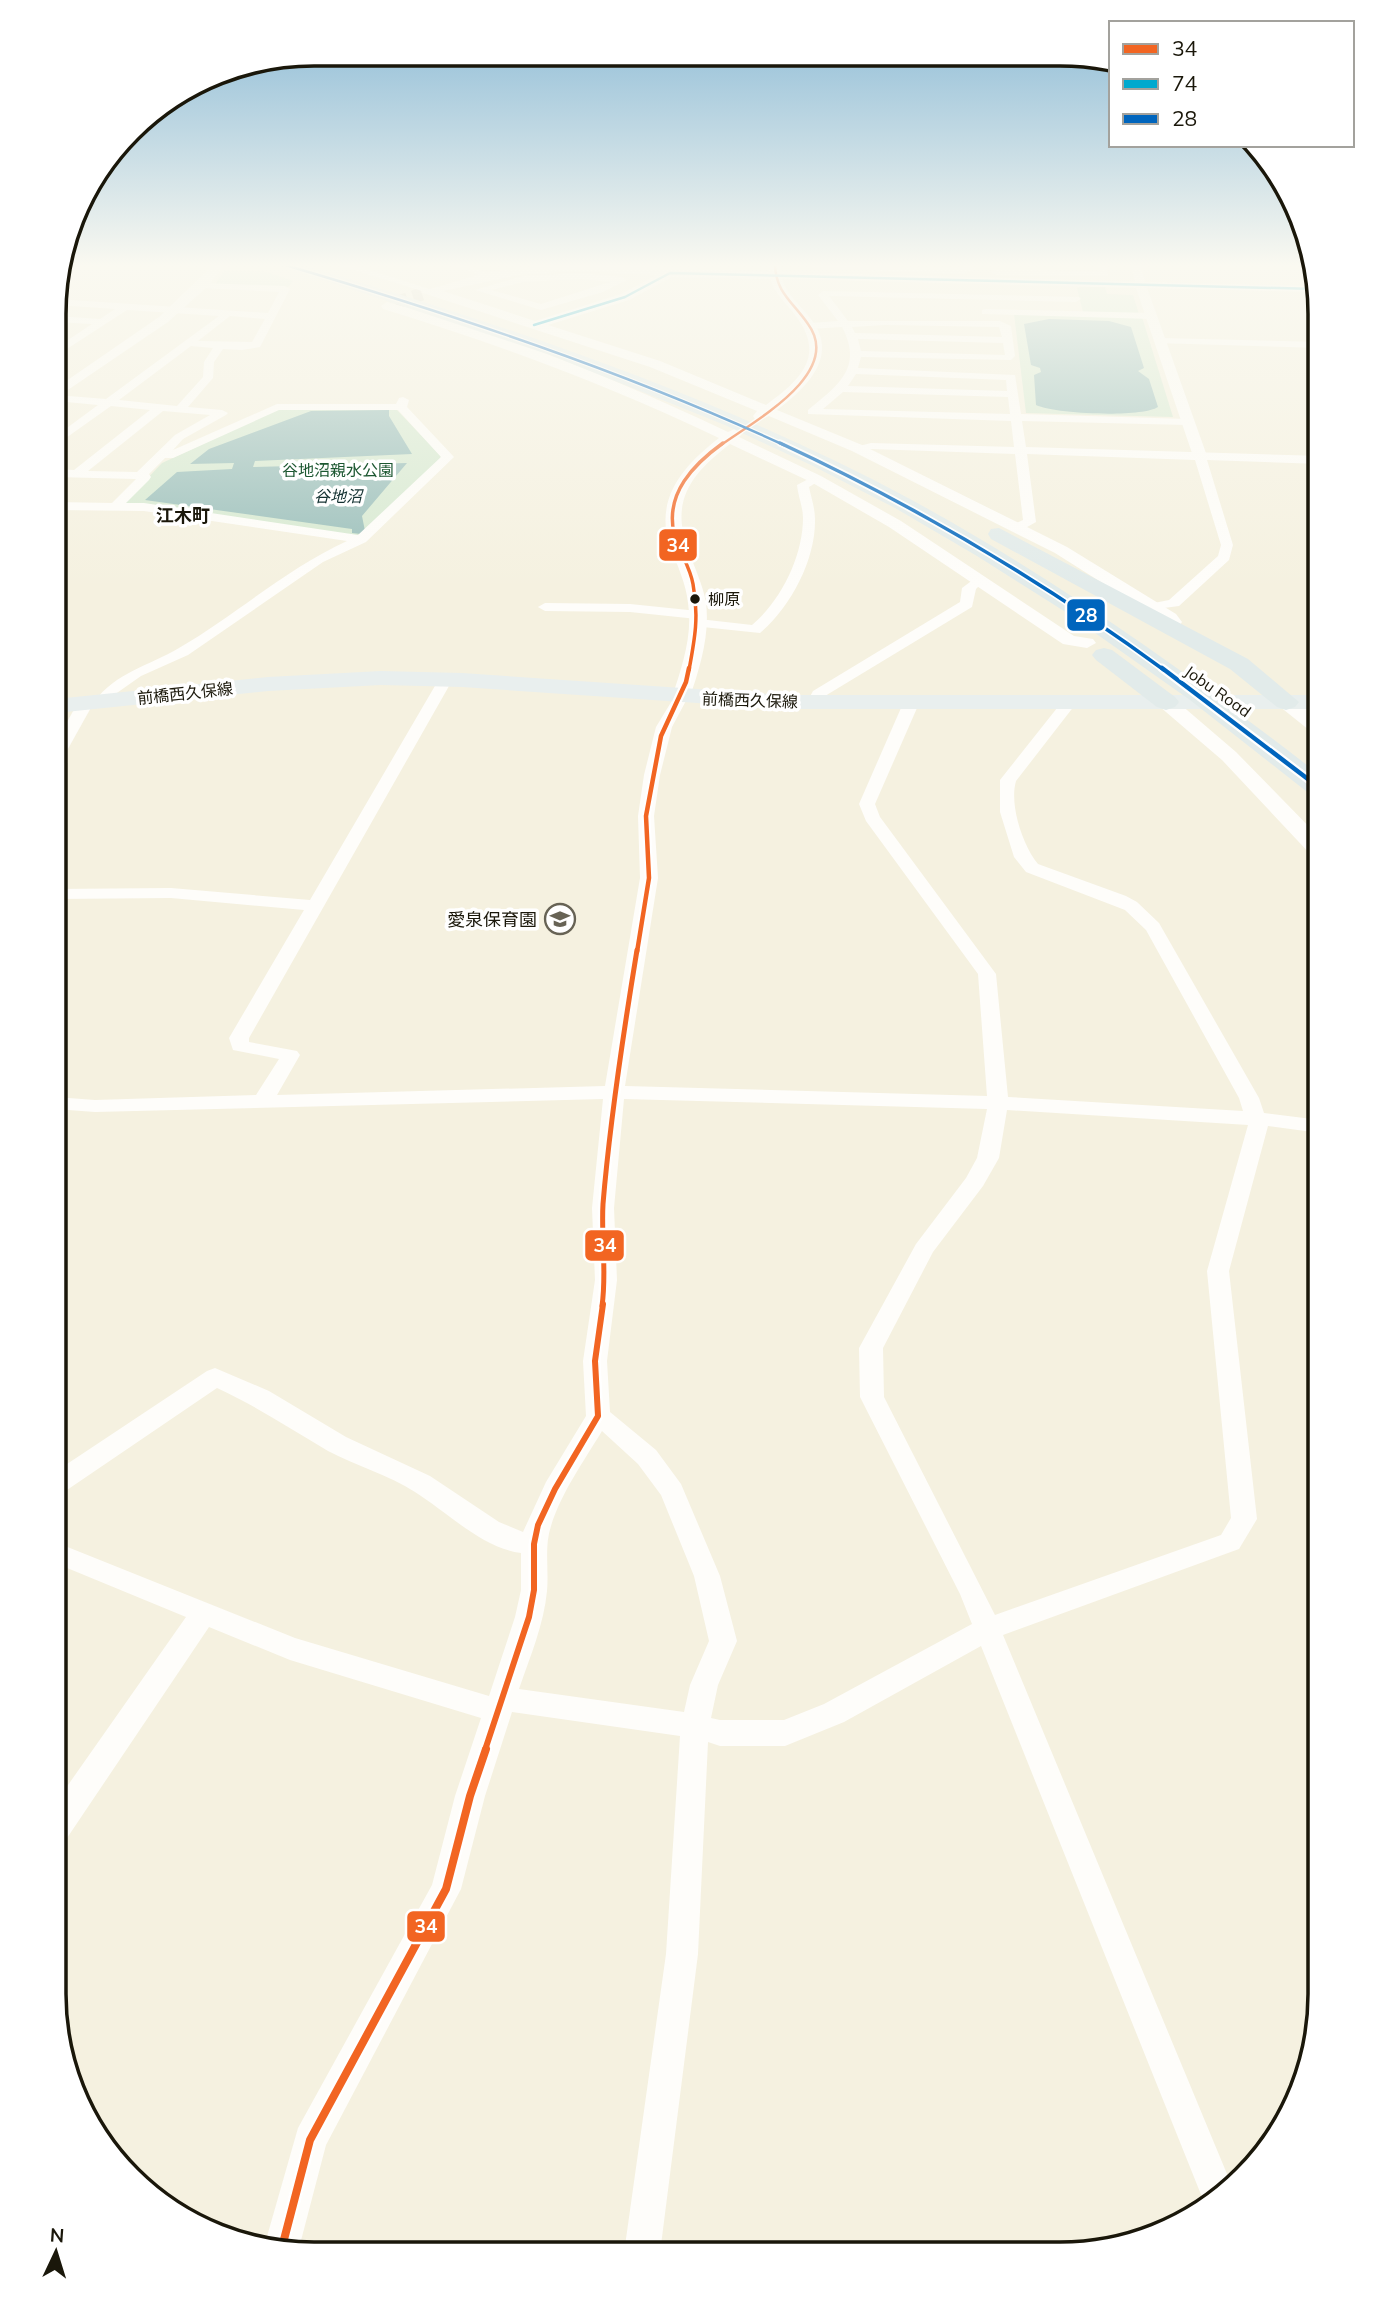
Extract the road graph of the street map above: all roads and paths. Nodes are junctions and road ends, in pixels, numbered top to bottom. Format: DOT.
graph roads {
  1 [pos="89,373"];
  2 [pos="149,373"];
  3 [pos="208,373"];
  4 [pos="584,373"];
  5 [pos="616,373"];
  6 [pos="638,373"];
  7 [pos="674,373"];
  8 [pos="811,373"];
  9 [pos="851,373"];
  10 [pos="905,373"];
  11 [pos="1171,373"];
  12 [pos="66,389"];
  13 [pos="841,389"];
  14 [pos="1014,394"];
  15 [pos="66,397"];
  16 [pos="110,402"];
  17 [pos="162,406"];
  18 [pos="181,408"];
  19 [pos="763,413"];
  20 [pos="1017,417"];
  21 [pos="1187,422"];
  22 [pos="893,431"];
  23 [pos="66,435"];
  24 [pos="732,435"];
  25 [pos="782,438"];
  26 [pos="1020,445"];
  27 [pos="856,449"];
  28 [pos="1198,451"];
  29 [pos="1308,459"];
  30 [pos="153,462"];
  31 [pos="66,472"];
  32 [pos="78,473"];
  33 [pos="140,476"];
  34 [pos="816,478"];
  35 [pos="66,506"];
  36 [pos="116,506"];
  37 [pos="1016,528"];
  38 [pos="361,539"];
  39 [pos="978,580"];
  40 [pos="545,607"];
  41 [pos="1154,607"];
  42 [pos="698,619"];
  43 [pos="1170,627"];
  44 [pos="1087,643"];
  45 [pos="1215,651"];
  46 [pos="446,679"];
  47 [pos="681,697"];
  48 [pos="1070,701"];
  49 [pos="815,702"];
  50 [pos="909,702"];
  51 [pos="1166,702"];
  52 [pos="1286,702"];
  53 [pos="1308,702"];
  54 [pos="93,703"];
  55 [pos="66,705"];
  56 [pos="1241,715"];
  57 [pos="1308,720"];
  58 [pos="66,742"];
  59 [pos="1229,756"];
  60 [pos="1308,760"];
  61 [pos="1308,777"];
  62 [pos="1308,838"];
  63 [pos="66,894"];
  64 [pos="316,906"];
  65 [pos="614,1092"];
  66 [pos="265,1100"];
  67 [pos="998,1103"];
  68 [pos="66,1104"];
  69 [pos="1256,1118"];
  70 [pos="1308,1124"];
  71 [pos="598,1416"];
  72 [pos="66,1478"];
  73 [pos="534,1544"];
  74 [pos="66,1557"];
  75 [pos="204,1614"];
  76 [pos="987,1629"];
  77 [pos="500,1705"];
  78 [pos="695,1726"];
  79 [pos="66,1814"];
  80 [pos="1215,2187"];
  81 [pos="284,2239"];
  82 [pos="643,2242"];
  1 -- 12 [label="street"];
  2 -- 16 [label="street"];
  3 -- 18 [label="street"];
  4 -- 24 [label="street"];
  5 -- 25 [label="highway, Jobu Road"];
  6 -- 25 [label="highway, Jobu Road"];
  7 -- 19 [label="street"];
  8 -- 19 [label="street"];
  9 -- 13 [label="street"];
  10 -- 14 [label="street"];
  11 -- 21 [label="street"];
  13 -- 14 [label="street"];
  13 -- 22 [label="street"];
  14 -- 20 [label="street"];
  15 -- 16 [label="street"];
  16 -- 17 [label="street"];
  16 -- 23 [label="street"];
  17 -- 18 [label="street"];
  17 -- 32 [label="street"];
  18 -- 30 [label="street"];
  19 -- 27 [label="street"];
  20 -- 21 [label="street"];
  20 -- 22 [label="street"];
  20 -- 26 [label="street"];
  21 -- 28 [label="street"];
  22 -- 26 [label="street"];
  22 -- 27 [label="street"];
  24 -- 34 [label="street"];
  24 -- 42 [label="street"];
  25 -- 43 [label="highway"];
  25 -- 44 [label="highway"];
  25 -- 56 [label="highway, Jobu Road"];
  26 -- 28 [label="street"];
  26 -- 37 [label="street"];
  27 -- 37 [label="street"];
  28 -- 29 [label="street"];
  28 -- 41 [label="street"];
  30 -- 33 [label="street"];
  30 -- 38 [label="street"];
  31 -- 32 [label="street"];
  32 -- 33 [label="street"];
  33 -- 36 [label="street"];
  34 -- 39 [label="street"];
  34 -- 42 [label="street"];
  35 -- 36 [label="street"];
  36 -- 38 [label="street"];
  37 -- 41 [label="street"];
  38 -- 54 [label="street"];
  39 -- 44 [label="street"];
  39 -- 49 [label="street"];
  40 -- 42 [label="street"];
  41 -- 43 [label="street"];
  42 -- 47 [label="street"];
  43 -- 45 [label="highway"];
  44 -- 51 [label="highway"];
  45 -- 52 [label="highway"];
  45 -- 56 [label="highway"];
  46 -- 47 [label="main road, 前橋西久保線"];
  46 -- 54 [label="main road, 前橋西久保線"];
  46 -- 64 [label="street"];
  47 -- 49 [label="main road, 前橋西久保線"];
  47 -- 65 [label="street"];
  48 -- 50 [label="main road, 前橋西久保線"];
  48 -- 51 [label="main road, 前橋西久保線"];
  48 -- 69 [label="street"];
  49 -- 50 [label="main road, 前橋西久保線"];
  50 -- 67 [label="street"];
  51 -- 56 [label="main road, 前橋西久保線"];
  51 -- 59 [label="street"];
  52 -- 53 [label="main road, 前橋西久保線"];
  52 -- 56 [label="main road, 前橋西久保線"];
  52 -- 57 [label="street"];
  54 -- 55 [label="main road, 前橋西久保線"];
  54 -- 58 [label="street"];
  56 -- 59 [label="street"];
  56 -- 60 [label="highway, Jobu Road"];
  56 -- 61 [label="highway, Jobu Road"];
  59 -- 62 [label="street"];
  63 -- 64 [label="street"];
  64 -- 66 [label="street"];
  65 -- 66 [label="street"];
  65 -- 67 [label="street"];
  65 -- 71 [label="street"];
  66 -- 68 [label="street"];
  67 -- 69 [label="street"];
  67 -- 76 [label="street"];
  69 -- 70 [label="street"];
  69 -- 76 [label="street"];
  71 -- 73 [label="street"];
  71 -- 78 [label="street"];
  72 -- 73 [label="street"];
  73 -- 77 [label="street"];
  74 -- 75 [label="street"];
  75 -- 77 [label="street"];
  75 -- 79 [label="street"];
  76 -- 78 [label="street"];
  76 -- 80 [label="street"];
  77 -- 78 [label="street"];
  77 -- 81 [label="street"];
  78 -- 82 [label="street"];
}
